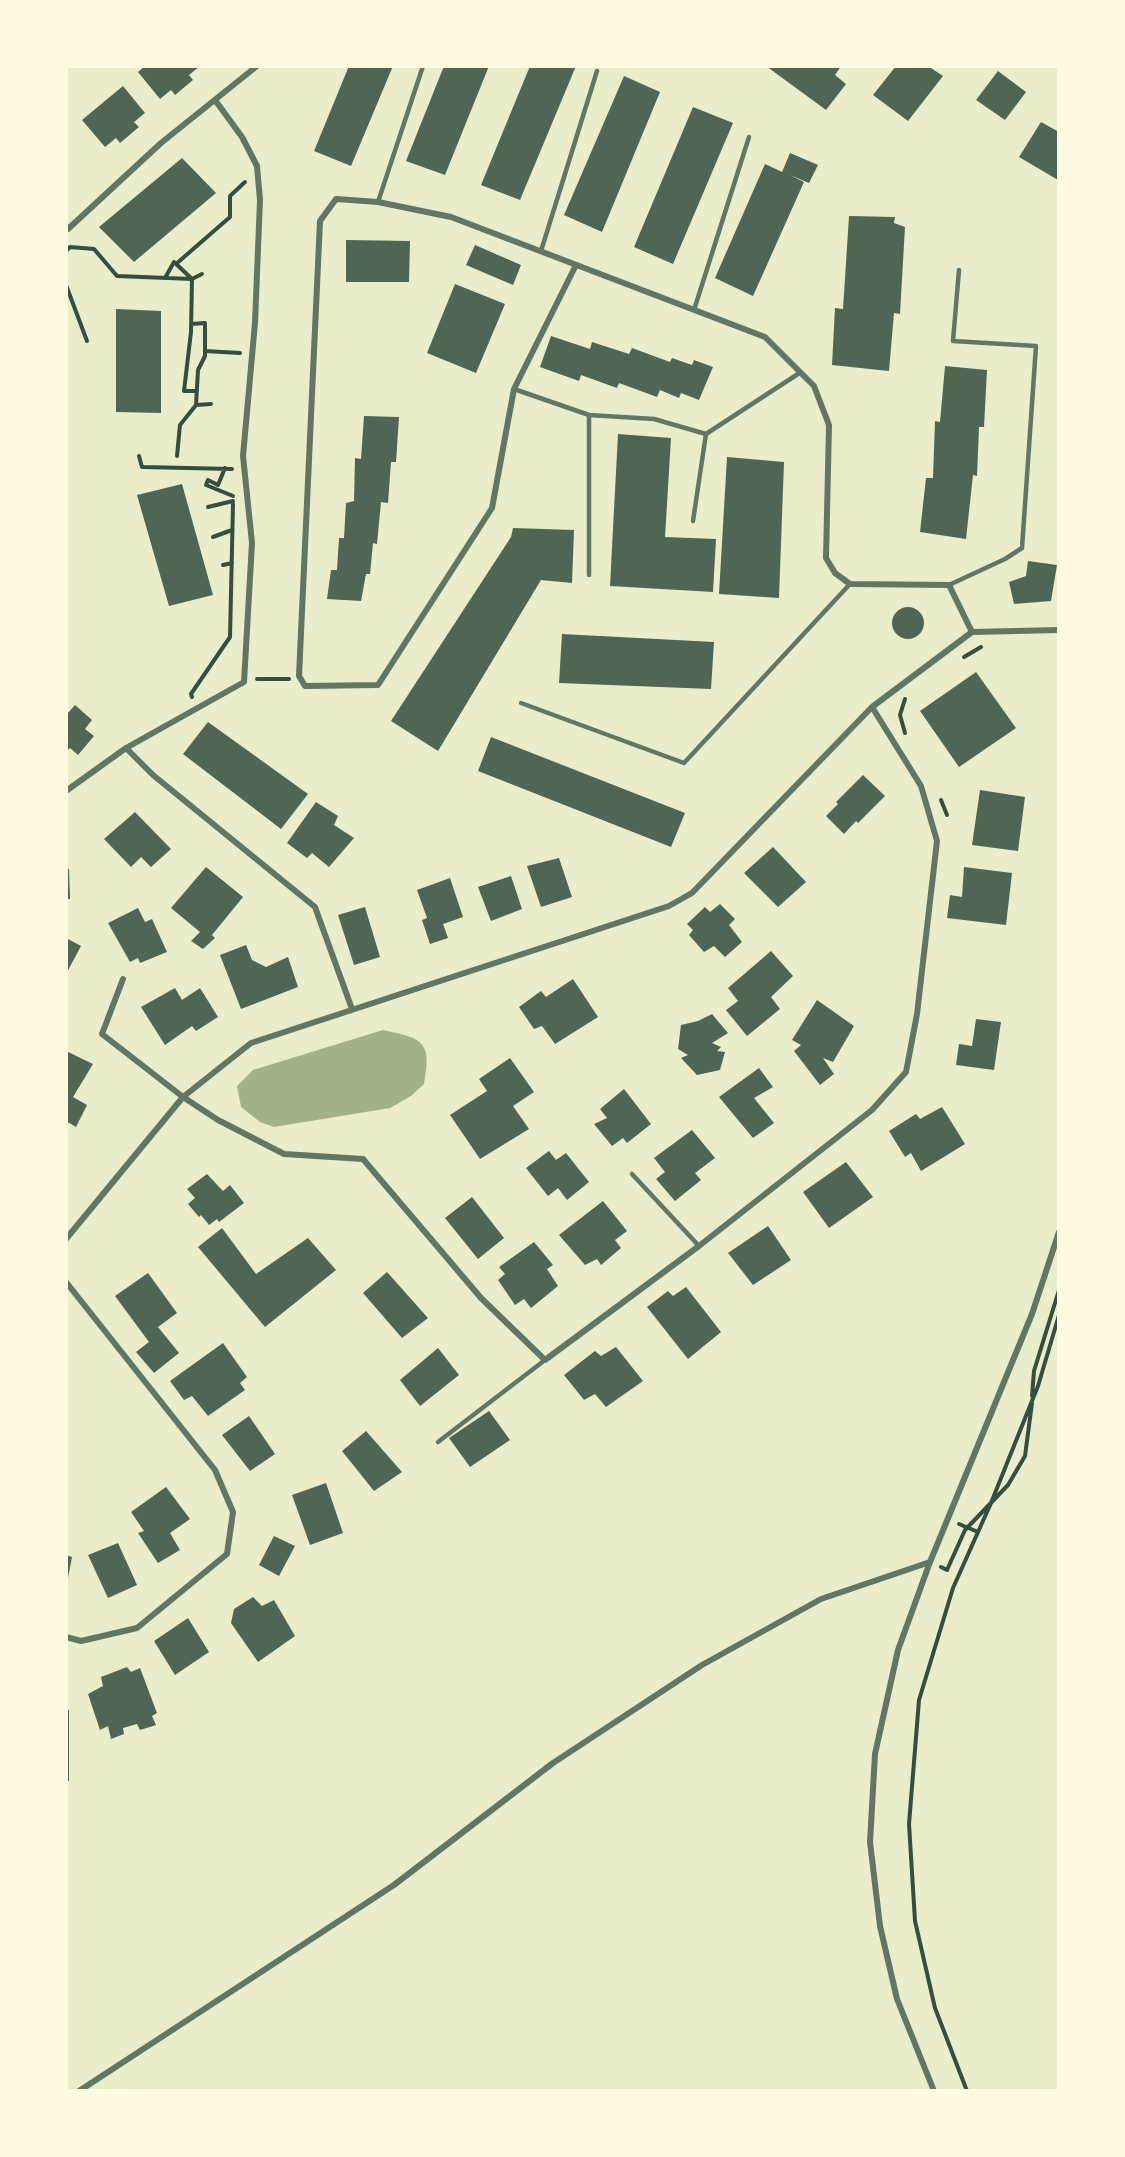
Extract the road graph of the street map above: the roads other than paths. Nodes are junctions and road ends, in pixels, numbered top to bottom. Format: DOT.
graph roads {
  1 [pos="257,66"];
  2 [pos="423,66"];
  3 [pos="597,71"];
  4 [pos="215,100"];
  5 [pos="749,138"];
  6 [pos="378,202"];
  7 [pos="68,229"];
  8 [pos="541,251"];
  9 [pos="576,265"];
  10 [pos="959,270"];
  11 [pos="694,310"];
  12 [pos="801,372"];
  13 [pos="514,389"];
  14 [pos="588,415"];
  15 [pos="706,434"];
  16 [pos="693,521"];
  17 [pos="589,575"];
  18 [pos="850,584"];
  19 [pos="949,585"];
  20 [pos="1059,630"];
  21 [pos="972,632"];
  22 [pos="521,703"];
  23 [pos="872,706"];
  24 [pos="126,748"];
  25 [pos="66,791"];
  26 [pos="123,979"];
  27 [pos="352,1009"];
  28 [pos="183,1097"];
  29 [pos="632,1174"];
  30 [pos="1059,1232"];
  31 [pos="66,1239"];
  32 [pos="699,1246"];
  33 [pos="66,1282"];
  34 [pos="545,1360"];
  35 [pos="438,1442"];
  36 [pos="930,1562"];
  37 [pos="66,1637"];
  38 [pos="79,2091"];
  39 [pos="934,2091"];
  1 -- 4 [label="street"];
  2 -- 6 [label="lane"];
  3 -- 8 [label="lane"];
  4 -- 7 [label="street"];
  4 -- 24 [label="street"];
  5 -- 11 [label="lane"];
  6 -- 8 [label="street"];
  6 -- 13 [label="street"];
  8 -- 9 [label="street"];
  9 -- 11 [label="street"];
  9 -- 13 [label="street"];
  10 -- 19 [label="lane"];
  11 -- 12 [label="street"];
  12 -- 15 [label="lane"];
  12 -- 18 [label="street"];
  13 -- 14 [label="lane"];
  14 -- 15 [label="lane"];
  14 -- 17 [label="lane"];
  15 -- 16 [label="lane"];
  18 -- 19 [label="street"];
  18 -- 22 [label="lane"];
  19 -- 21 [label="street"];
  20 -- 21 [label="street"];
  21 -- 23 [label="street"];
  23 -- 27 [label="street"];
  23 -- 32 [label="street"];
  24 -- 25 [label="street"];
  24 -- 27 [label="street"];
  26 -- 28 [label="street"];
  27 -- 28 [label="street"];
  28 -- 31 [label="street"];
  28 -- 34 [label="street"];
  29 -- 32 [label="lane"];
  30 -- 36 [label="street"];
  32 -- 34 [label="street"];
  33 -- 37 [label="street"];
  34 -- 35 [label="lane"];
  36 -- 38 [label="street"];
  36 -- 39 [label="street"];
}
